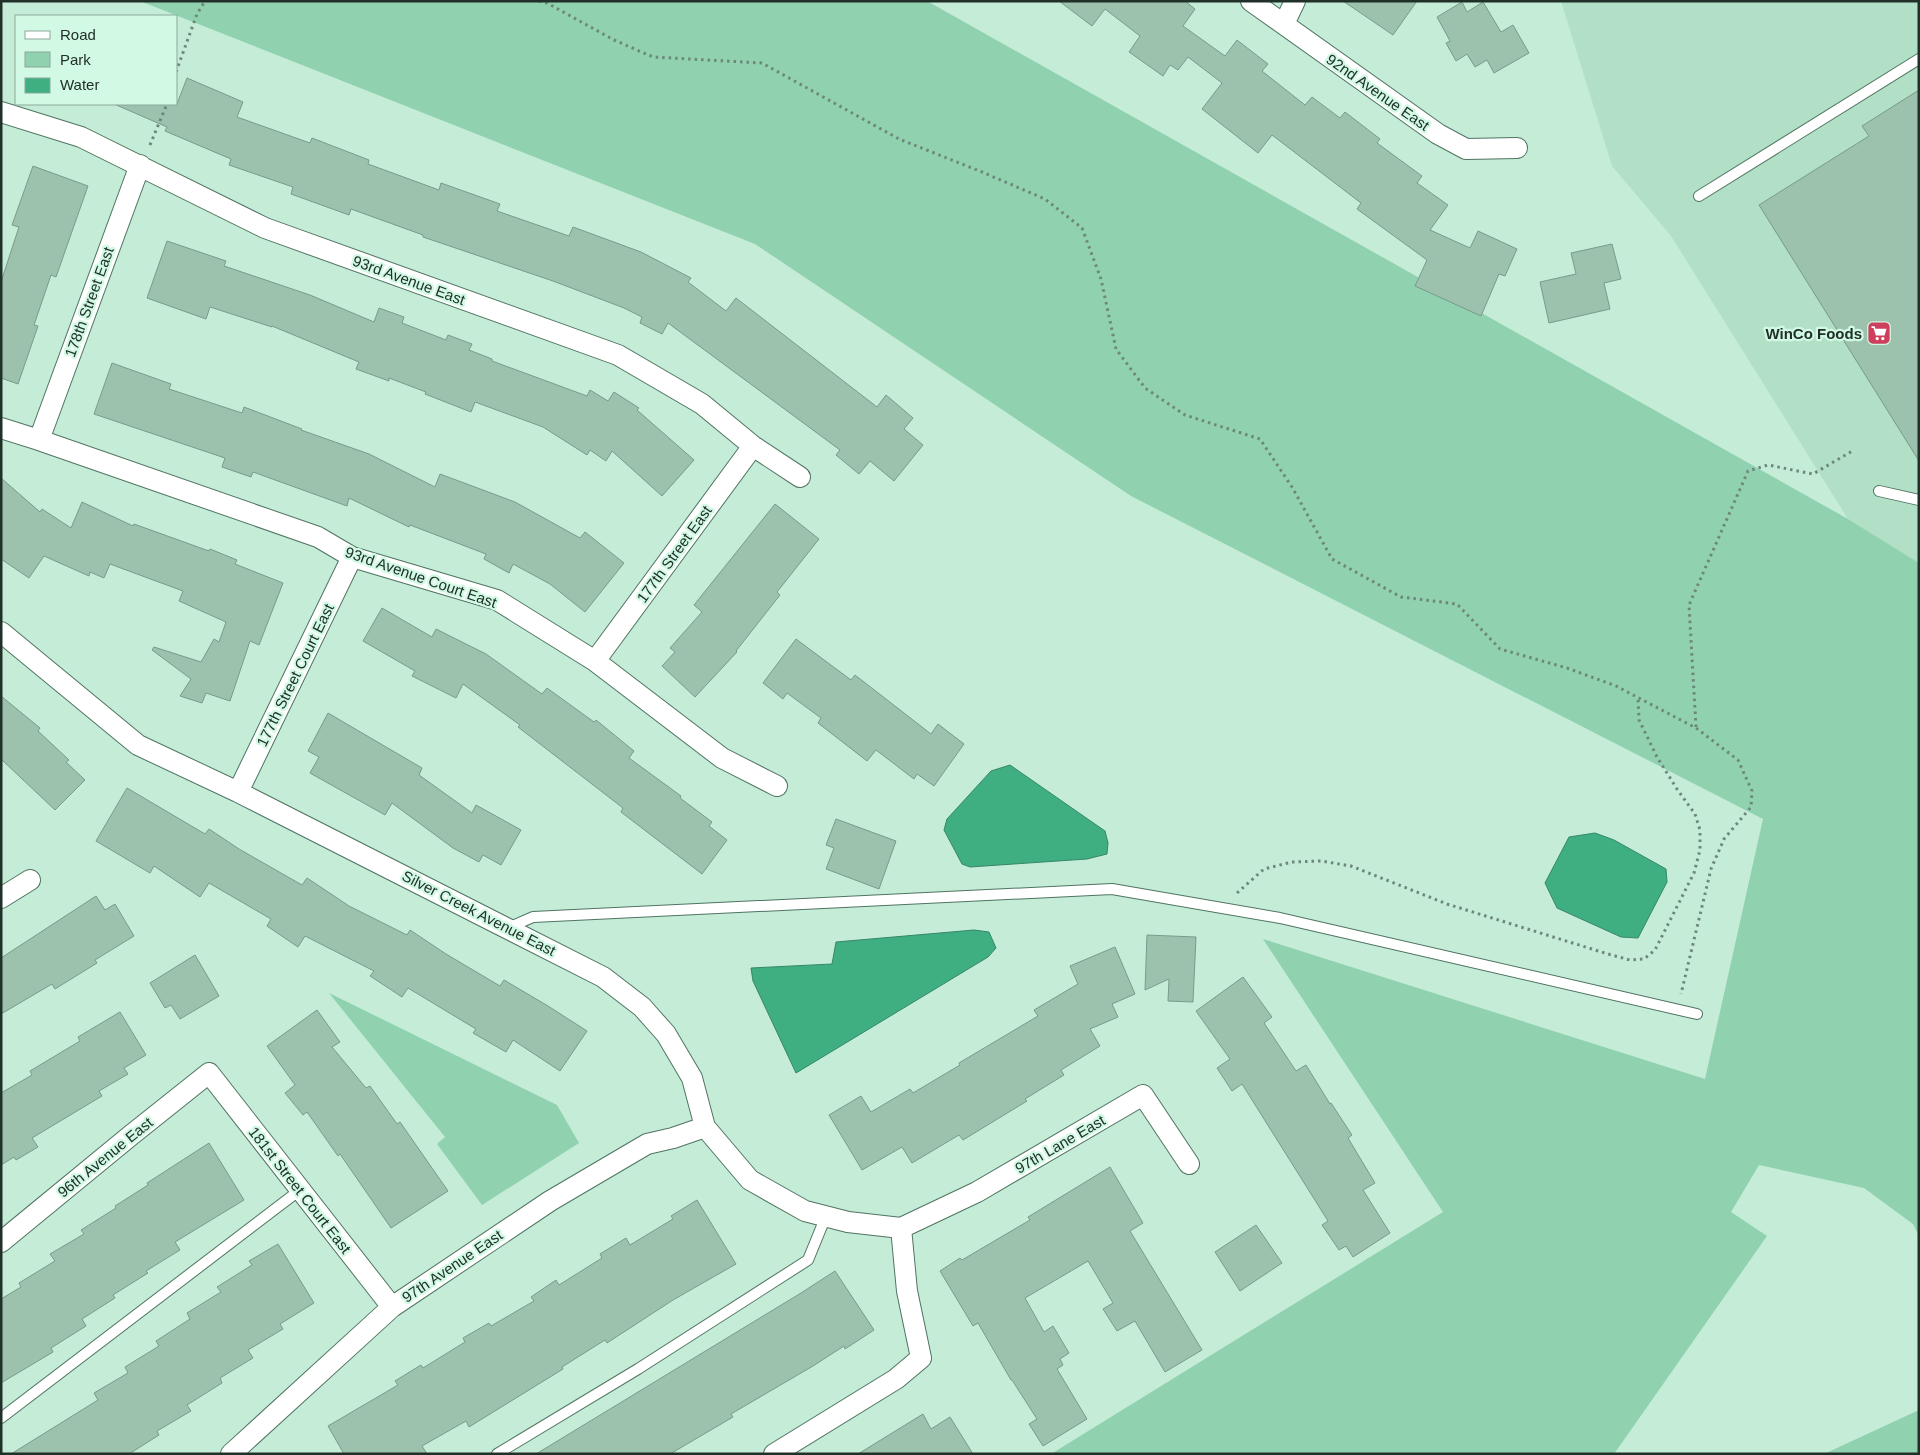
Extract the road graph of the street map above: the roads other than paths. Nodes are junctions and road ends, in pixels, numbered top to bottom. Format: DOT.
graph roads {
  1 [pos="1251,1"];
  2 [pos="1295,1"];
  3 [pos="1284,24"];
  4 [pos="1919,59"];
  5 [pos="1,112"];
  6 [pos="1517,148"];
  7 [pos="140,165"];
  8 [pos="1699,196"];
  9 [pos="1,428"];
  10 [pos="39,440"];
  11 [pos="753,446"];
  12 [pos="800,477"];
  13 [pos="1879,491"];
  14 [pos="1919,500"];
  15 [pos="352,557"];
  16 [pos="1,632"];
  17 [pos="595,661"];
  18 [pos="777,786"];
  19 [pos="238,792"];
  20 [pos="30,880"];
  21 [pos="1,898"];
  22 [pos="508,928"];
  23 [pos="1697,1014"];
  24 [pos="209,1073"];
  25 [pos="705,1127"];
  26 [pos="1189,1164"];
  27 [pos="300,1190"];
  28 [pos="826,1216"];
  29 [pos="902,1228"];
  30 [pos="1,1242"];
  31 [pos="392,1307"];
  32 [pos="1,1418"];
  33 [pos="232,1454"];
  34 [pos="497,1454"];
  35 [pos="774,1454"];
  1 -- 3 [label="street, 92nd Avenue East"];
  2 -- 3 [label="street"];
  3 -- 6 [label="street, 92nd Avenue East"];
  4 -- 8 [label="lane"];
  5 -- 7 [label="street, 93rd Avenue East"];
  7 -- 10 [label="street, 178th Street East"];
  7 -- 11 [label="street, 93rd Avenue East"];
  9 -- 10 [label="street, 93rd Avenue Court East"];
  10 -- 15 [label="street, 93rd Avenue Court East"];
  11 -- 12 [label="street, 93rd Avenue East"];
  11 -- 17 [label="street, 177th Street East"];
  13 -- 14 [label="lane"];
  15 -- 17 [label="street, 93rd Avenue Court East"];
  15 -- 19 [label="street, 177th Street Court East"];
  16 -- 19 [label="street, Silver Creek Avenue East"];
  17 -- 18 [label="street, 93rd Avenue Court East"];
  19 -- 22 [label="street, Silver Creek Avenue East"];
  20 -- 21 [label="street"];
  22 -- 23 [label="lane"];
  22 -- 25 [label="street, Silver Creek Avenue East"];
  24 -- 27 [label="street, 181st Street Court East"];
  24 -- 30 [label="street, 96th Avenue East"];
  25 -- 28 [label="street, Silver Creek Avenue East"];
  25 -- 31 [label="street, 97th Avenue East"];
  26 -- 29 [label="street, 97th Lane East"];
  27 -- 31 [label="street, 181st Street Court East"];
  27 -- 32 [label="lane"];
  28 -- 29 [label="street, Silver Creek Avenue East"];
  28 -- 34 [label="lane"];
  29 -- 35 [label="street"];
  31 -- 33 [label="street, 97th Avenue East"];
}
